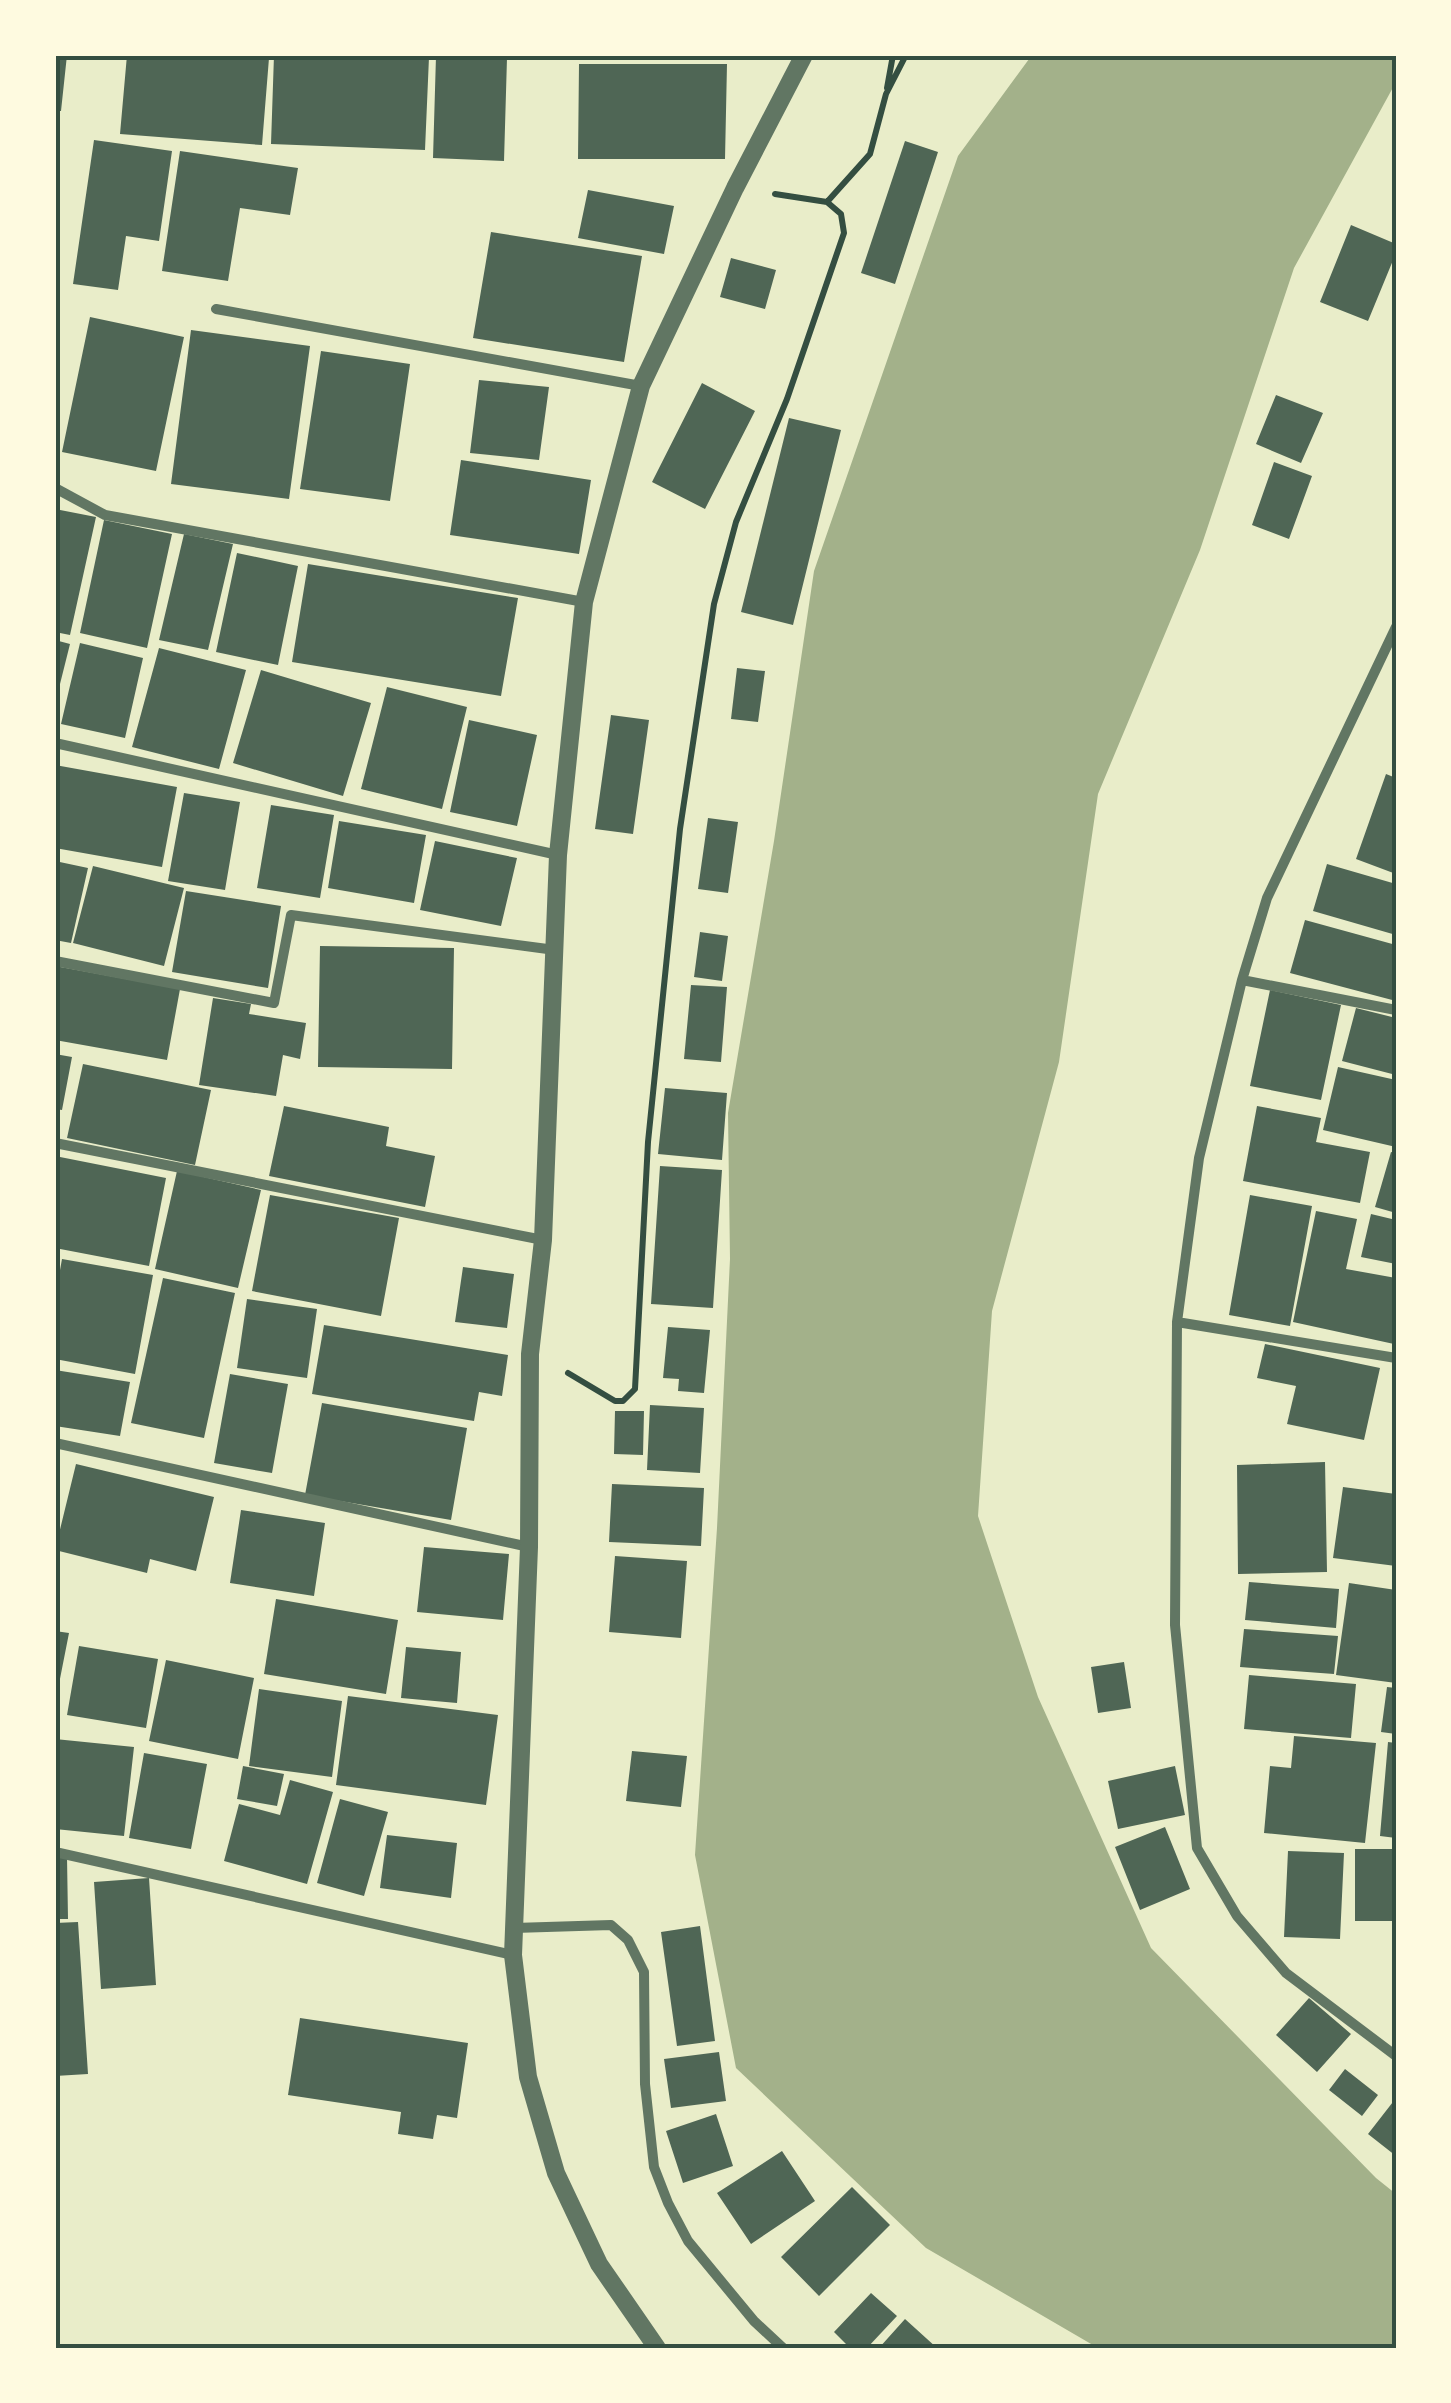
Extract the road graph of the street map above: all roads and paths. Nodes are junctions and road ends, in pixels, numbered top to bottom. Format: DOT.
graph roads {
  1 [pos="804,55"];
  2 [pos="893,55"];
  3 [pos="906,55"];
  4 [pos="886,94"];
  5 [pos="735,188"];
  6 [pos="827,202"];
  7 [pos="216,310"];
  8 [pos="641,386"];
  9 [pos="55,488"];
  10 [pos="584,602"];
  11 [pos="1396,627"];
  12 [pos="1391,652"];
  13 [pos="55,743"];
  14 [pos="558,855"];
  15 [pos="555,950"];
  16 [pos="55,962"];
  17 [pos="1242,980"];
  18 [pos="1396,1010"];
  19 [pos="55,1142"];
  20 [pos="543,1240"];
  21 [pos="1178,1322"];
  22 [pos="530,1354"];
  23 [pos="1396,1358"];
  24 [pos="55,1443"];
  25 [pos="529,1546"];
  26 [pos="55,1852"];
  27 [pos="512,1928"];
  28 [pos="512,1955"];
  29 [pos="1396,2056"];
  30 [pos="657,2348"];
  31 [pos="783,2348"];
  1 -- 5 [label="street"];
  2 -- 4 [label="path"];
  3 -- 4 [label="path"];
  4 -- 6 [label="path"];
  5 -- 6 [label="path"];
  5 -- 8 [label="street"];
  6 -- 22 [label="path"];
  7 -- 8 [label="street"];
  8 -- 10 [label="street"];
  9 -- 10 [label="street"];
  10 -- 14 [label="street"];
  11 -- 12 [label="street"];
  12 -- 17 [label="street"];
  13 -- 14 [label="street"];
  14 -- 15 [label="street"];
  15 -- 16 [label="street"];
  15 -- 20 [label="street"];
  17 -- 18 [label="street"];
  17 -- 21 [label="street"];
  19 -- 20 [label="street"];
  20 -- 22 [label="street"];
  21 -- 23 [label="street"];
  21 -- 29 [label="street"];
  22 -- 25 [label="street"];
  24 -- 25 [label="street"];
  25 -- 27 [label="street"];
  26 -- 28 [label="street"];
  27 -- 28 [label="street"];
  27 -- 31 [label="street"];
  28 -- 30 [label="street"];
}
